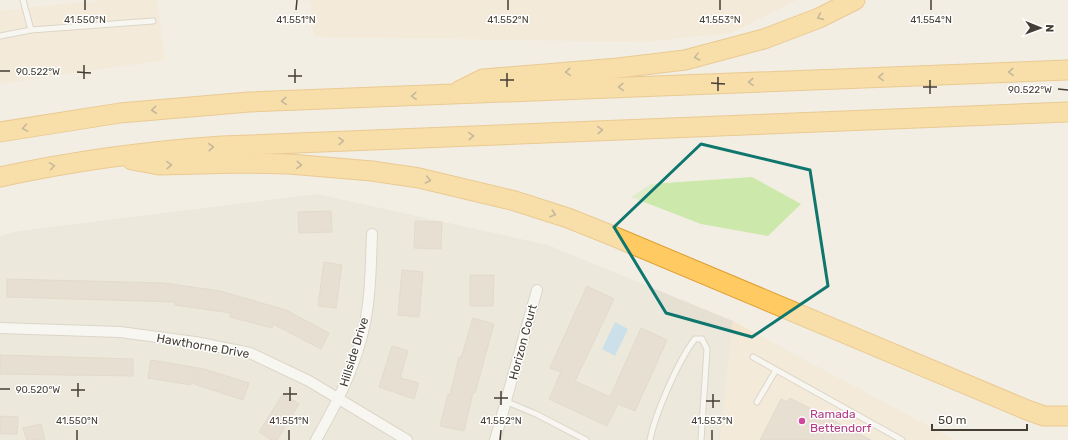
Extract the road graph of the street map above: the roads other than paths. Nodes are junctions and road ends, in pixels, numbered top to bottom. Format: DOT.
graph roads {
  1 [pos="22,0"];
  2 [pos="855,0"];
  3 [pos="153,21"];
  4 [pos="31,30"];
  5 [pos="0,36"];
  6 [pos="1059,70"];
  7 [pos="453,94"];
  8 [pos="1068,112"];
  9 [pos="0,132"];
  10 [pos="116,157"];
  11 [pos="0,177"];
  12 [pos="372,234"];
  13 [pos="536,290"];
  14 [pos="0,328"];
  15 [pos="753,357"];
  16 [pos="776,370"];
  17 [pos="339,399"];
  18 [pos="507,402"];
  19 [pos="757,402"];
  20 [pos="1068,416"];
  21 [pos="316,440"];
  22 [pos="407,440"];
  23 [pos="495,440"];
  24 [pos="586,440"];
  25 [pos="650,440"];
  26 [pos="701,440"];
  27 [pos="902,440"];
  1 -- 4 [label="lane"];
  2 -- 7 [label="highway, one-way"];
  3 -- 4 [label="lane"];
  4 -- 5 [label="lane"];
  6 -- 7 [label="highway, one-way"];
  7 -- 9 [label="highway, one-way"];
  10 -- 8 [label="highway, one-way"];
  11 -- 10 [label="highway, one-way"];
  10 -- 20 [label="highway, one-way"];
  12 -- 17 [label="street, Hillside Drive"];
  13 -- 18 [label="street, Horizon Court"];
  14 -- 17 [label="street, Hawthorne Drive"];
  15 -- 16 [label="lane"];
  16 -- 19 [label="lane"];
  16 -- 27 [label="lane"];
  17 -- 21 [label="street, Hillside Drive"];
  17 -- 22 [label="street, Hawthorne Drive"];
  18 -- 23 [label="street, Horizon Court"];
  18 -- 24 [label="lane"];
  25 -- 26 [label="lane"];
}
